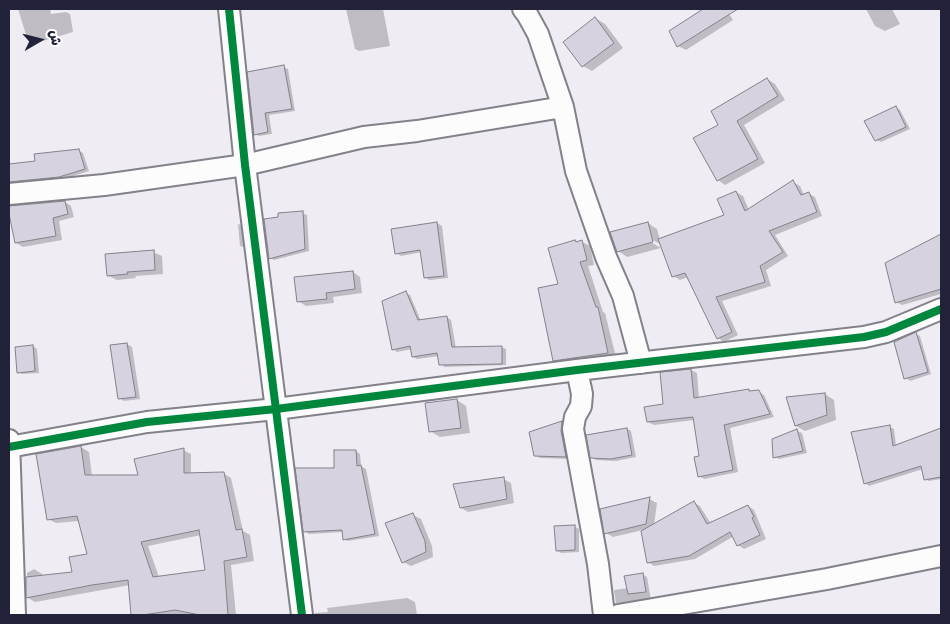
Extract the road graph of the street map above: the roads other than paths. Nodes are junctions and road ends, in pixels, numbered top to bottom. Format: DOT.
graph roads {
  1 [pos="229,9"];
  2 [pos="522,9"];
  3 [pos="563,106"];
  4 [pos="245,164"];
  5 [pos="9,194"];
  6 [pos="941,309"];
  7 [pos="641,362"];
  8 [pos="577,370"];
  9 [pos="276,410"];
  10 [pos="9,444"];
  11 [pos="941,556"];
  12 [pos="15,615"];
  13 [pos="302,615"];
  14 [pos="604,615"];
  15 [pos="618,615"];
  1 -- 4 [label="street"];
  2 -- 3 [label="street"];
  3 -- 4 [label="street"];
  3 -- 7 [label="street"];
  4 -- 5 [label="street"];
  4 -- 9 [label="street"];
  6 -- 7 [label="street"];
  7 -- 8 [label="street"];
  8 -- 9 [label="street"];
  8 -- 14 [label="street"];
  9 -- 10 [label="street"];
  9 -- 13 [label="street"];
  10 -- 12 [label="street"];
  11 -- 15 [label="street"];
}
